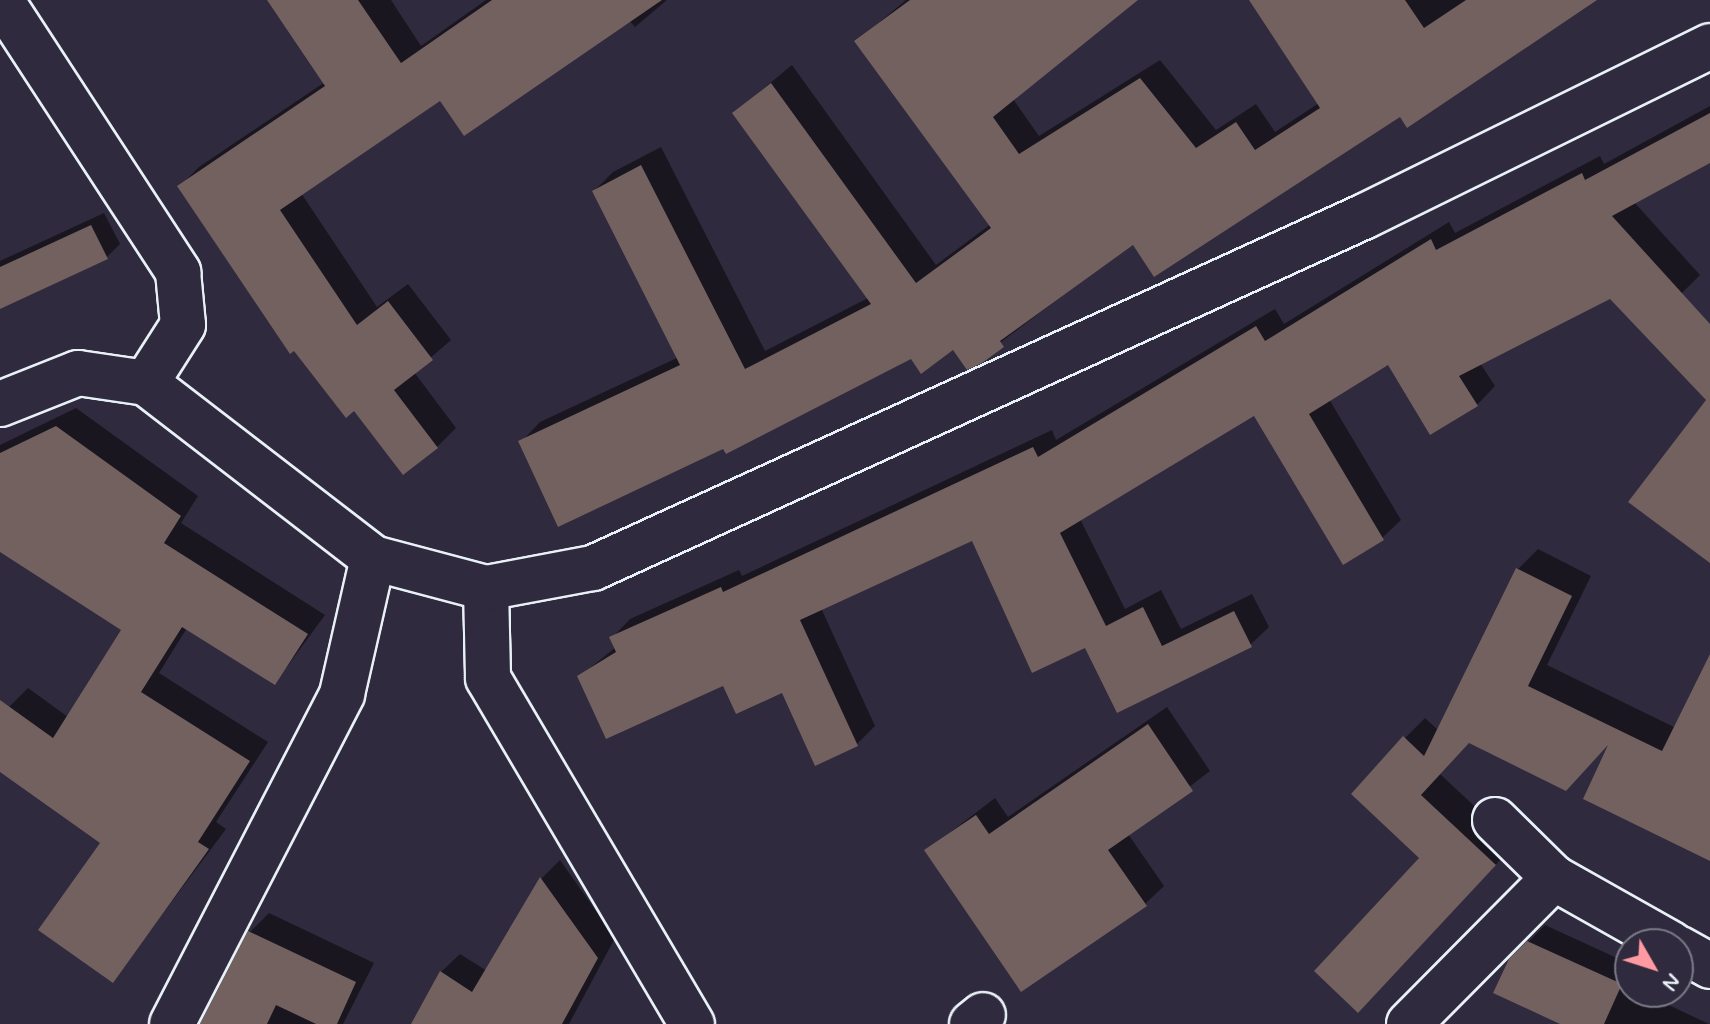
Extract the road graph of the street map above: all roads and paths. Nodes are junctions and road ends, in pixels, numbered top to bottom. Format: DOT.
graph roads {
  1 [pos="1,0"];
  2 [pos="1710,46"];
  3 [pos="146,383"];
  4 [pos="0,404"];
  5 [pos="373,558"];
  6 [pos="486,588"];
  7 [pos="1495,820"];
  8 [pos="1554,878"];
  9 [pos="1643,928"];
  10 [pos="172,1024"];
  11 [pos="692,1024"];
  12 [pos="1409,1024"];
  1 -- 3 [label="street"];
  2 -- 6 [label="street"];
  3 -- 4 [label="street"];
  3 -- 5 [label="street"];
  5 -- 6 [label="street"];
  5 -- 10 [label="street"];
  6 -- 11 [label="street"];
  7 -- 8 [label="street"];
  8 -- 9 [label="street"];
  8 -- 12 [label="street"];
}
